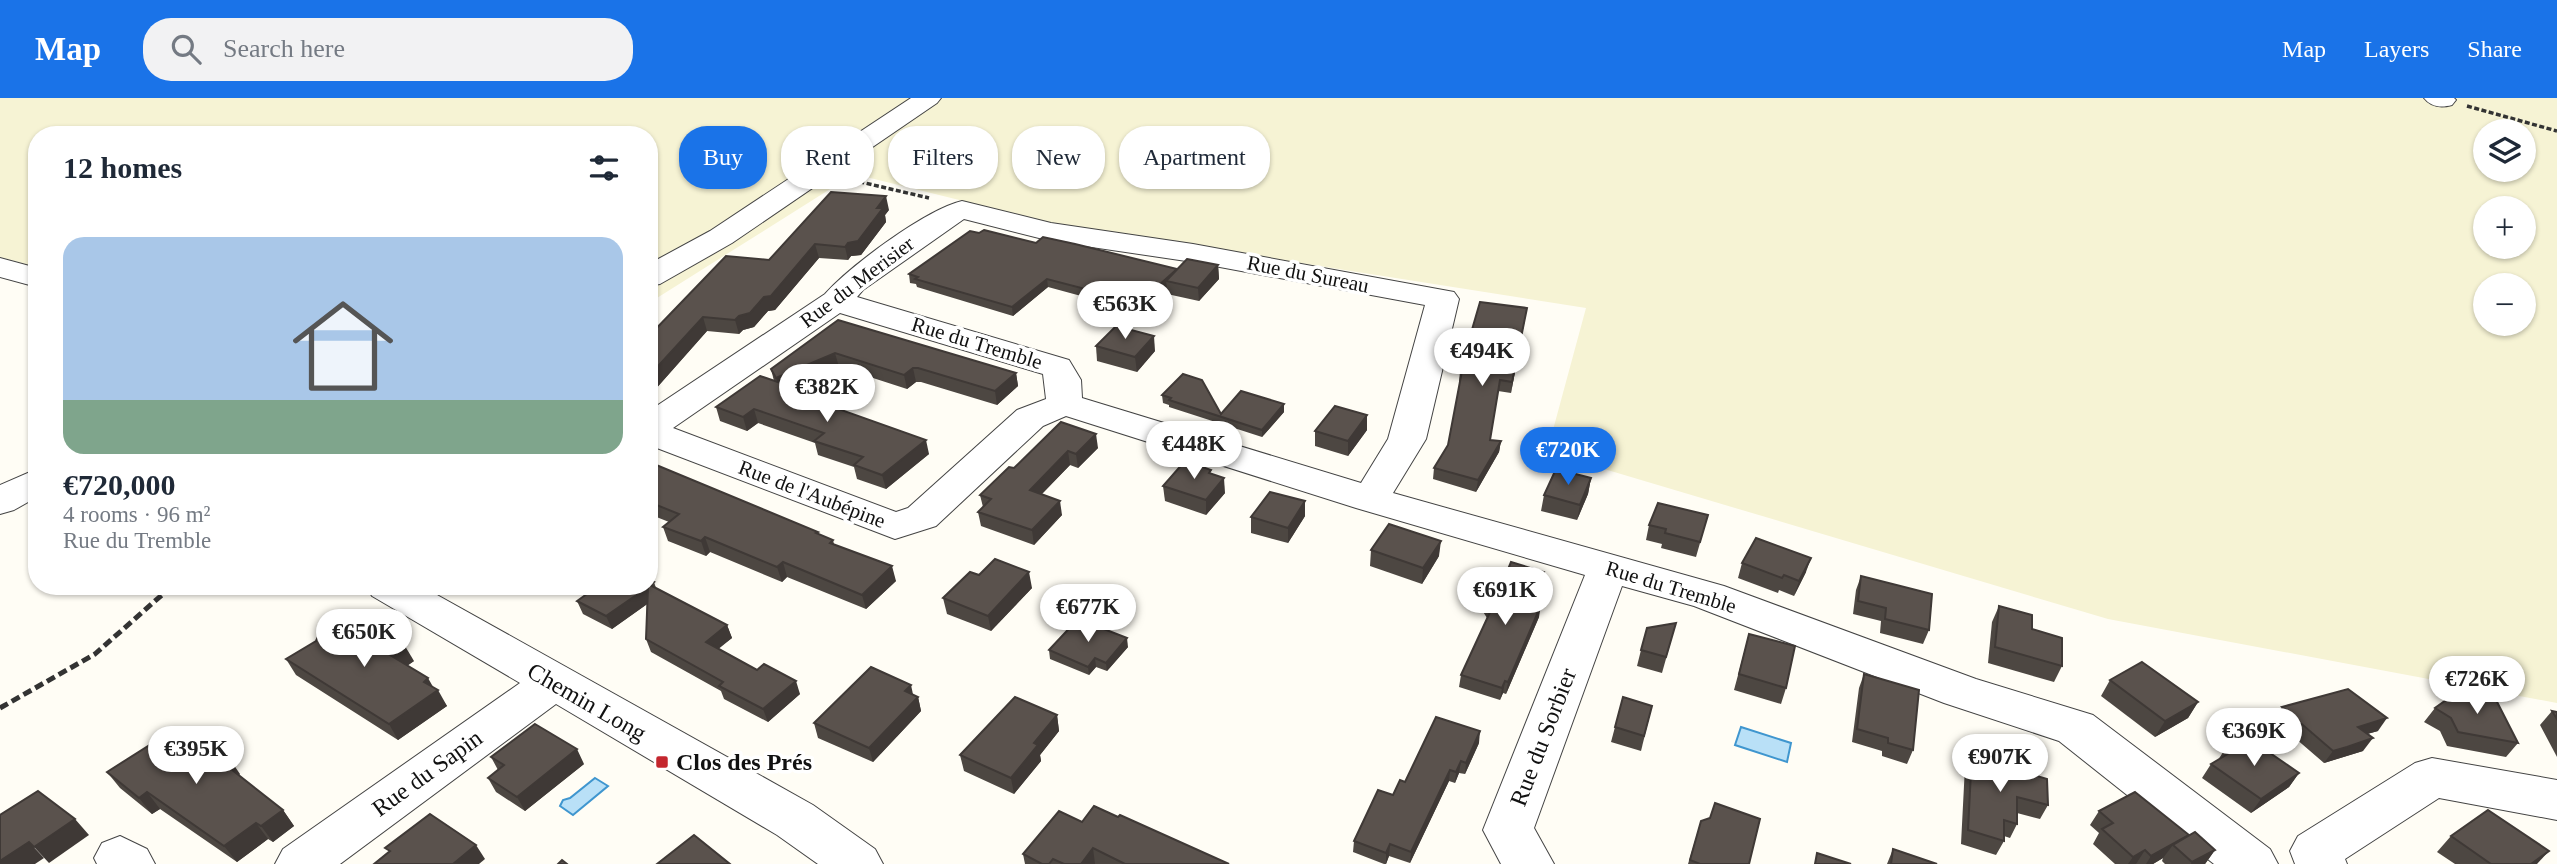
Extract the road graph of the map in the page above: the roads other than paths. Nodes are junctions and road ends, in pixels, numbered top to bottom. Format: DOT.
graph roads {
  1 [pos="928,98"];
  2 [pos="962,210"];
  3 [pos="0,267"];
  4 [pos="658,271"];
  5 [pos="28,275"];
  6 [pos="836,301"];
  7 [pos="1065,404"];
  8 [pos="658,424"];
  9 [pos="658,434"];
  10 [pos="28,486"];
  11 [pos="1370,499"];
  12 [pos="0,501"];
  13 [pos="1608,568"];
  14 [pos="415,595"];
  15 [pos="553,683"];
  16 [pos="2557,800"];
  17 [pos="844,860"];
  18 [pos="301,864"];
  19 [pos="1528,864"];
  20 [pos="2252,864"];
  21 [pos="2321,864"];
  1 -- 4 [label="street"];
  2 -- 6 [label="street, Rue du Merisier"];
  2 -- 11 [label="street, Rue du Sureau"];
  3 -- 5 [label="street"];
  6 -- 7 [label="street, Rue du Tremble"];
  6 -- 8 [label="street, Rue du Merisier"];
  7 -- 9 [label="street, Rue de l'Aubépine"];
  7 -- 11 [label="street, Rue du Tremble"];
  10 -- 12 [label="street"];
  11 -- 13 [label="street, Rue du Tremble"];
  13 -- 19 [label="street, Rue du Sorbier"];
  13 -- 20 [label="street, Rue du Tremble"];
  14 -- 15 [label="street, Chemin Long"];
  15 -- 17 [label="street, Chemin Long"];
  15 -- 18 [label="street, Rue du Sapin"];
  16 -- 21 [label="street"];
}
